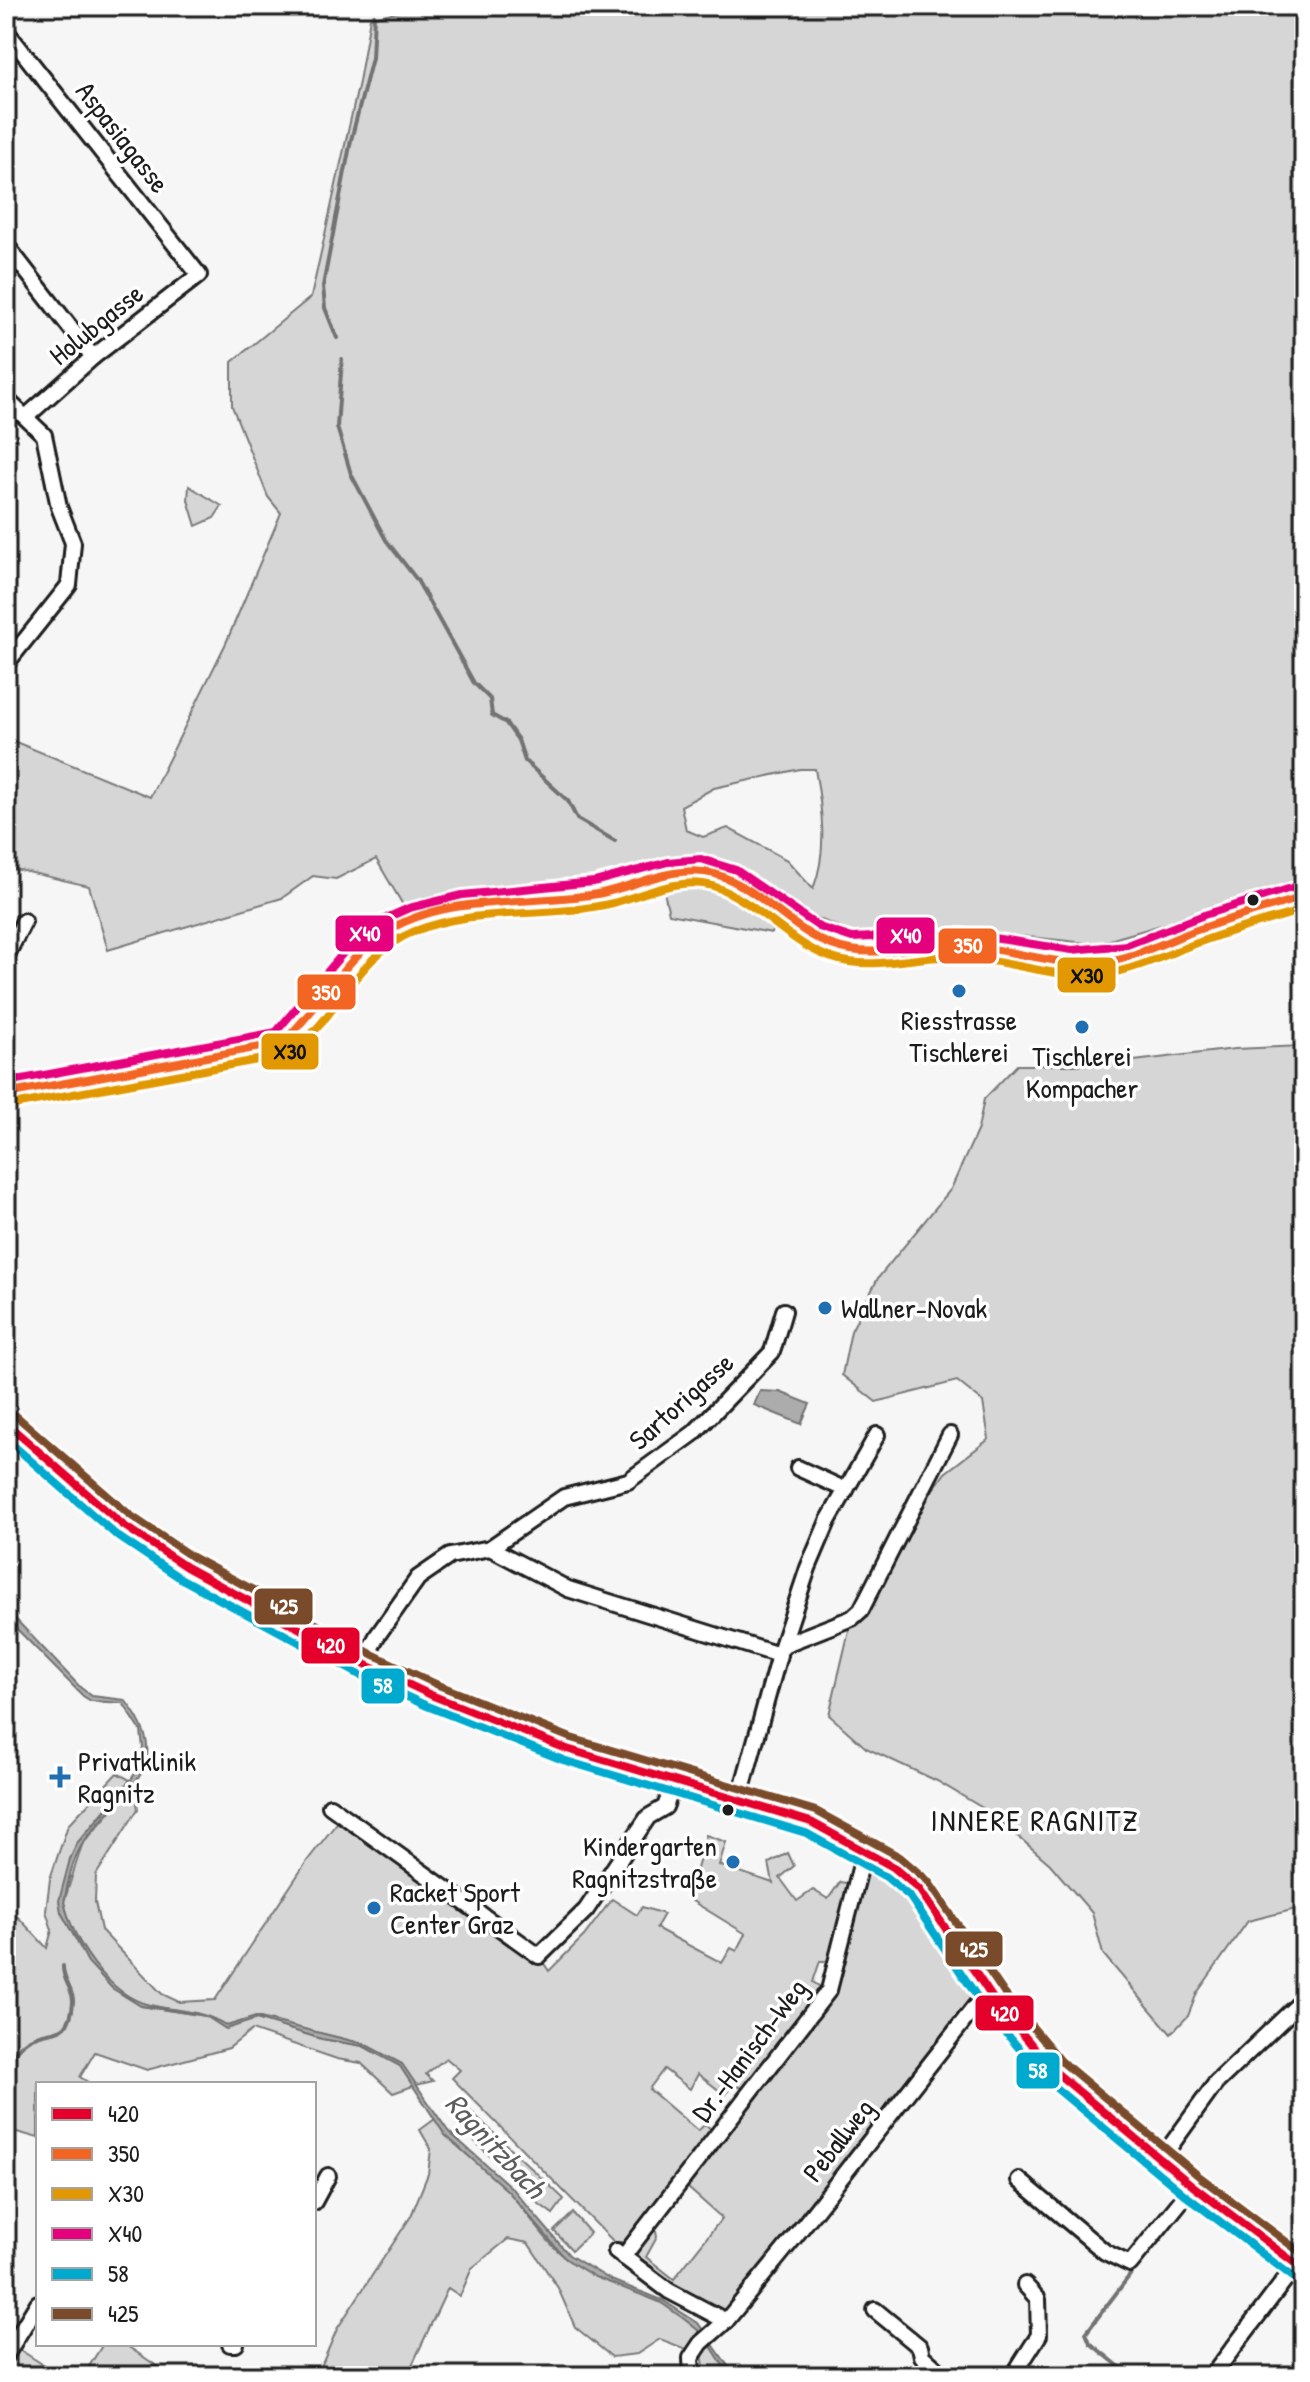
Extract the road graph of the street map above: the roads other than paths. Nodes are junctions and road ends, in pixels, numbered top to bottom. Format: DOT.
graph roads {
  1 [pos="6,31"];
  2 [pos="6,245"];
  3 [pos="199,275"];
  4 [pos="93,357"];
  5 [pos="6,399"];
  6 [pos="27,416"];
  7 [pos="6,664"];
  8 [pos="1304,897"];
  9 [pos="24,921"];
  10 [pos="6,957"];
  11 [pos="6,1094"];
  12 [pos="784,1311"];
  13 [pos="6,1423"];
  14 [pos="877,1435"];
  15 [pos="950,1435"];
  16 [pos="798,1468"];
  17 [pos="846,1490"];
  18 [pos="490,1548"];
  19 [pos="781,1650"];
  20 [pos="363,1663"];
  21 [pos="674,1783"];
  22 [pos="739,1800"];
  23 [pos="330,1806"];
  24 [pos="865,1849"];
  25 [pos="988,1990"];
  26 [pos="1304,1999"];
  27 [pos="1161,2159"];
  28 [pos="328,2176"];
  29 [pos="1019,2180"];
  30 [pos="1193,2186"];
  31 [pos="316,2198"];
  32 [pos="1300,2268"];
  33 [pos="1025,2285"];
  34 [pos="36,2306"];
  35 [pos="875,2310"];
  36 [pos="726,2321"];
  37 [pos="6,2355"];
  38 [pos="692,2376"];
  39 [pos="944,2376"];
  40 [pos="1013,2376"];
  41 [pos="1212,2376"];
  1 -- 3 [label="street, Aspasiagasse"];
  2 -- 4 [label="street"];
  3 -- 4 [label="street, Holubgasse"];
  4 -- 6 [label="street, Holubgasse"];
  5 -- 6 [label="street"];
  6 -- 7 [label="street"];
  8 -- 11 [label="main road"];
  9 -- 10 [label="street"];
  12 -- 18 [label="street, Sartorigasse"];
  13 -- 20 [label="main road"];
  14 -- 17 [label="street"];
  15 -- 19 [label="street"];
  16 -- 17 [label="street"];
  17 -- 19 [label="street"];
  18 -- 19 [label="street"];
  18 -- 20 [label="street, Sartorigasse"];
  19 -- 22 [label="street"];
  20 -- 21 [label="main road"];
  21 -- 22 [label="main road"];
  21 -- 23 [label="street"];
  22 -- 24 [label="main road"];
  24 -- 25 [label="main road"];
  24 -- 36 [label="street, Dr.-Hanisch-Weg"];
  25 -- 27 [label="main road"];
  25 -- 36 [label="street, Peballweg"];
  26 -- 27 [label="street"];
  27 -- 30 [label="main road"];
  28 -- 31 [label="street"];
  29 -- 30 [label="street"];
  30 -- 32 [label="main road"];
  32 -- 41 [label="street"];
  33 -- 40 [label="street"];
  34 -- 37 [label="street"];
  35 -- 39 [label="street"];
  36 -- 38 [label="street, Peballweg"];
}
